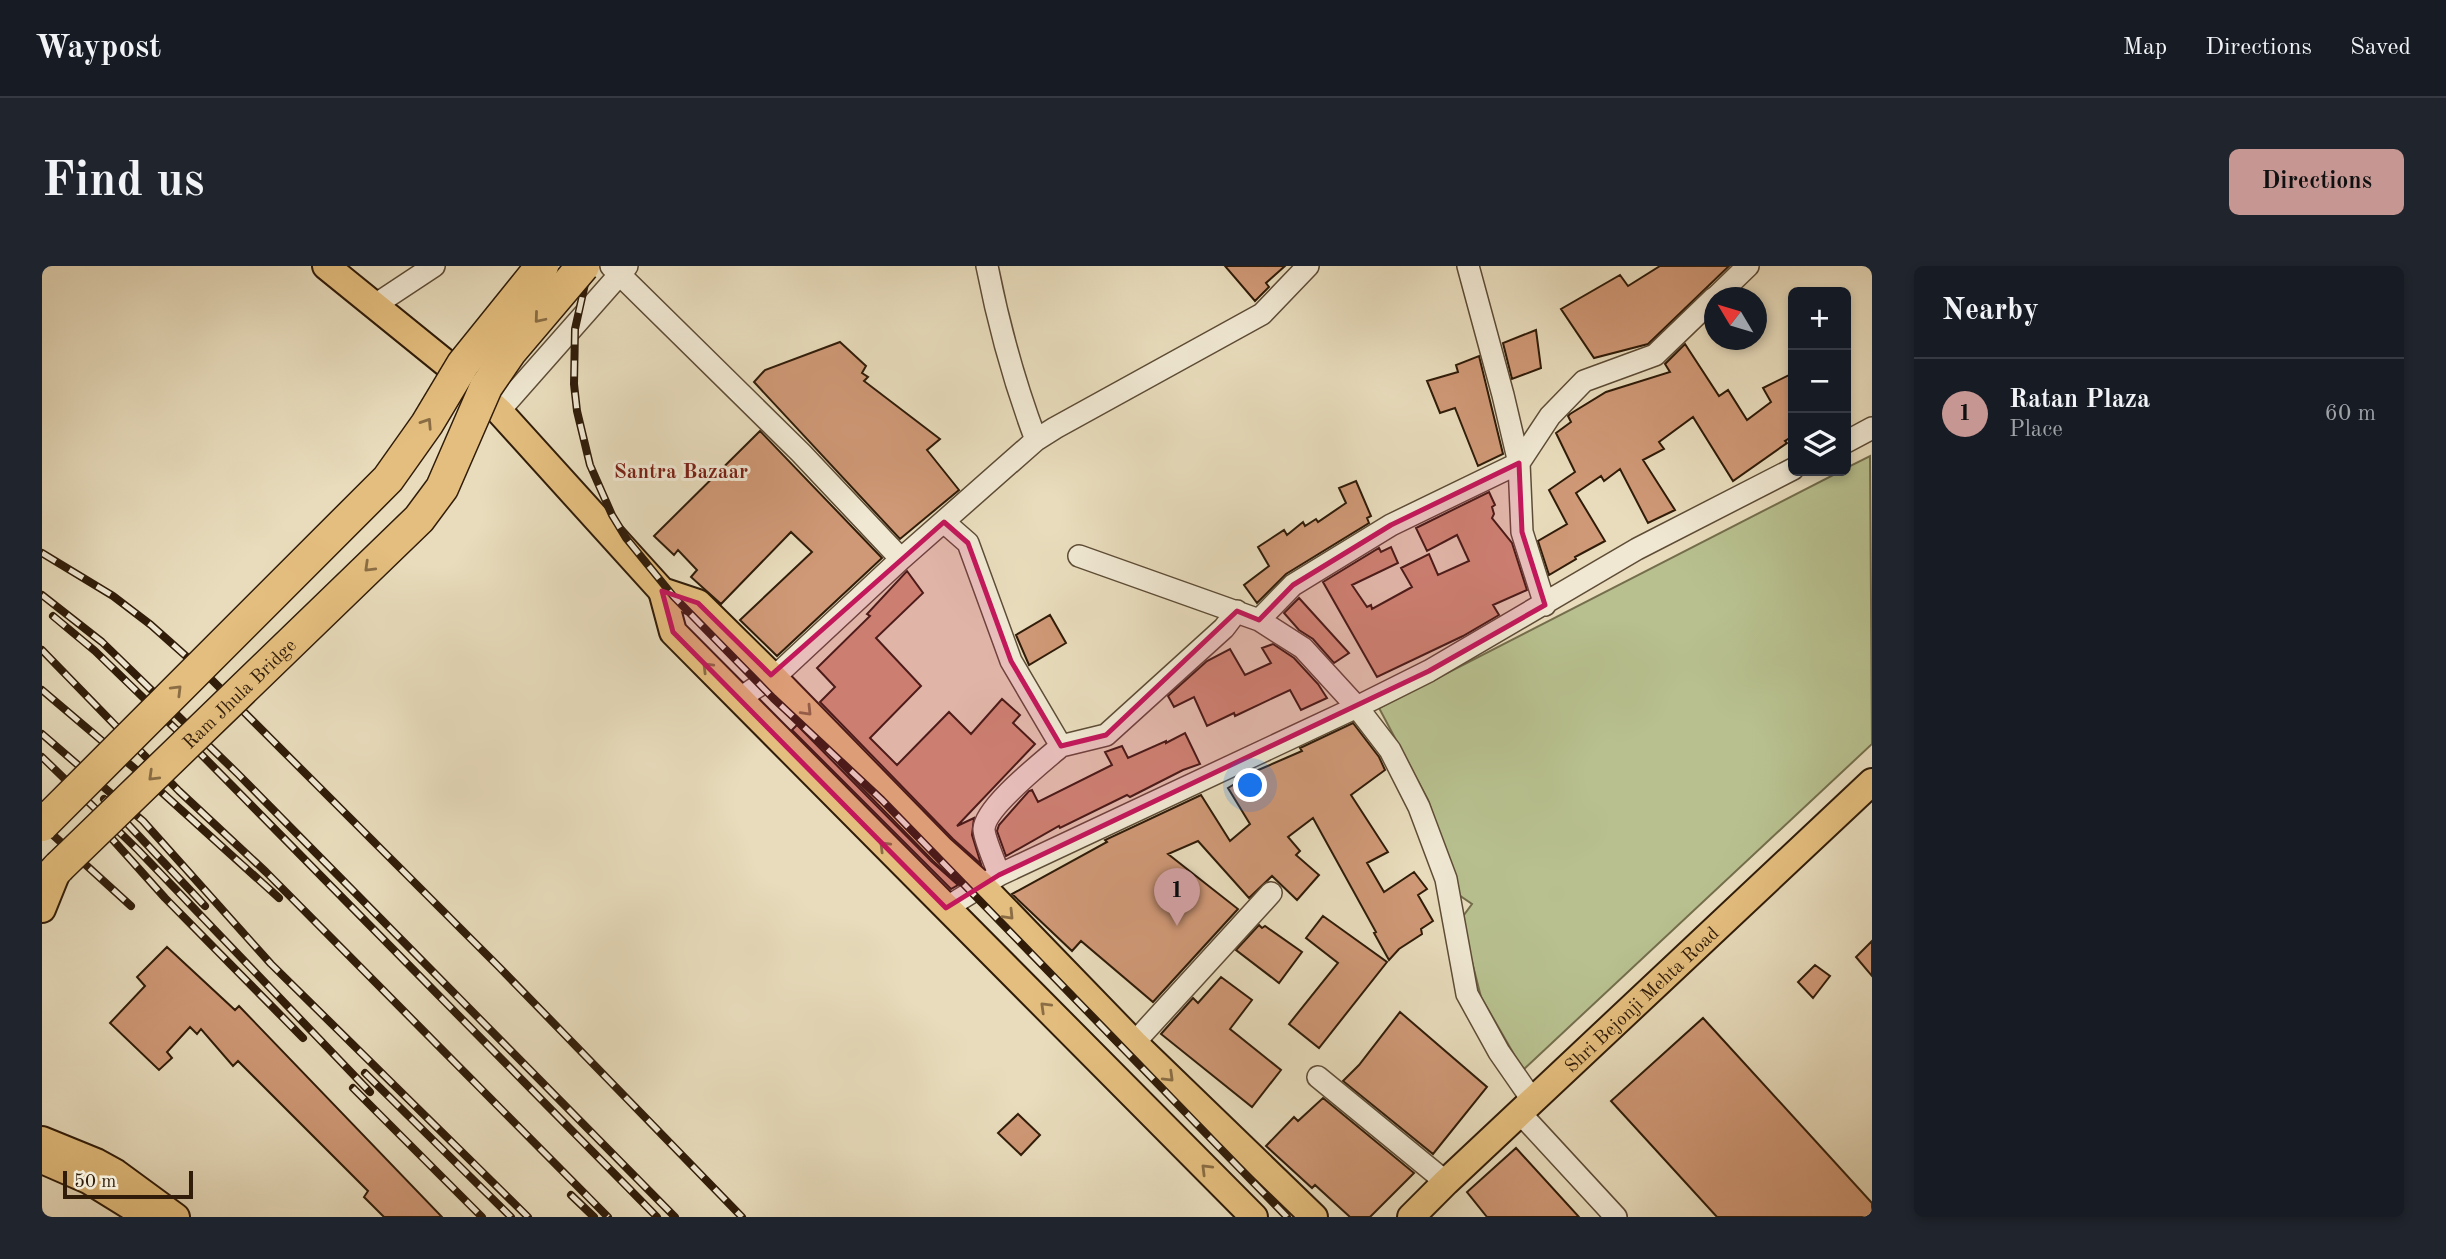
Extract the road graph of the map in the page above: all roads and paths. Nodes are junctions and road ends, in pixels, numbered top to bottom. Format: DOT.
graph roads {
  1 [pos="326,266"];
  2 [pos="434,266"];
  3 [pos="542,266"];
  4 [pos="583,266"];
  5 [pos="987,266"];
  6 [pos="1308,266"];
  7 [pos="1468,266"];
  8 [pos="1748,266"];
  9 [pos="619,269"];
  10 [pos="1726,287"];
  11 [pos="375,305"];
  12 [pos="1704,308"];
  13 [pos="499,411"];
  14 [pos="1872,428"];
  15 [pos="1851,439"];
  16 [pos="1036,440"];
  17 [pos="1519,463"];
  18 [pos="1788,472"];
  19 [pos="944,522"];
  20 [pos="1079,556"];
  21 [pos="901,559"];
  22 [pos="662,591"];
  23 [pos="1545,605"];
  24 [pos="1237,611"];
  25 [pos="1259,620"];
  26 [pos="771,675"];
  27 [pos="739,699"];
  28 [pos="1357,707"];
  29 [pos="1061,746"];
  30 [pos="1872,782"];
  31 [pos="42,825"];
  32 [pos="50,876"];
  33 [pos="990,880"];
  34 [pos="1271,893"];
  35 [pos="946,908"];
  36 [pos="42,909"];
  37 [pos="1134,1043"];
  38 [pos="1318,1077"];
  39 [pos="1526,1107"];
  40 [pos="42,1140"];
  41 [pos="42,1160"];
  42 [pos="1446,1182"];
  43 [pos="148,1217"];
  44 [pos="176,1217"];
  45 [pos="1254,1217"];
  46 [pos="1314,1217"];
  47 [pos="1411,1217"];
  48 [pos="1616,1217"];
  1 -- 11 [label="main road"];
  2 -- 11 [label="street"];
  31 -- 3 [label="highway, one-way, bridge"];
  4 -- 32 [label="highway, Ram Jhula Bridge, one-way, bridge"];
  5 -- 16 [label="street"];
  6 -- 16 [label="street"];
  7 -- 17 [label="street"];
  8 -- 10 [label="street"];
  9 -- 13 [label="street"];
  9 -- 21 [label="street"];
  11 -- 13 [label="main road"];
  12 -- 17 [label="street"];
  13 -- 22 [label="main road"];
  14 -- 15 [label="street"];
  16 -- 19 [label="street"];
  17 -- 23 [label="street"];
  17 -- 25 [label="street"];
  18 -- 23 [label="street"];
  19 -- 21 [label="street"];
  19 -- 29 [label="street"];
  20 -- 24 [label="street"];
  21 -- 26 [label="street"];
  22 -- 26 [label="main road"];
  27 -- 22 [label="main road, one-way"];
  23 -- 28 [label="street"];
  24 -- 25 [label="street"];
  24 -- 29 [label="street"];
  25 -- 28 [label="street"];
  26 -- 27 [label="street"];
  26 -- 33 [label="main road, one-way"];
  35 -- 27 [label="main road, one-way"];
  28 -- 33 [label="street"];
  28 -- 39 [label="street"];
  29 -- 33 [label="street"];
  30 -- 39 [label="main road, Shri Bejonji Mehta Road"];
  32 -- 36 [label="main road"];
  33 -- 35 [label="street"];
  33 -- 37 [label="main road, one-way"];
  34 -- 37 [label="street"];
  45 -- 35 [label="main road, one-way"];
  37 -- 46 [label="main road, one-way"];
  38 -- 42 [label="street"];
  39 -- 42 [label="main road, Shri Bejonji Mehta Road"];
  39 -- 48 [label="street"];
  40 -- 44 [label="main road"];
  41 -- 43 [label="main road"];
  42 -- 47 [label="main road, Shri Bejonji Mehta Road"];
}
